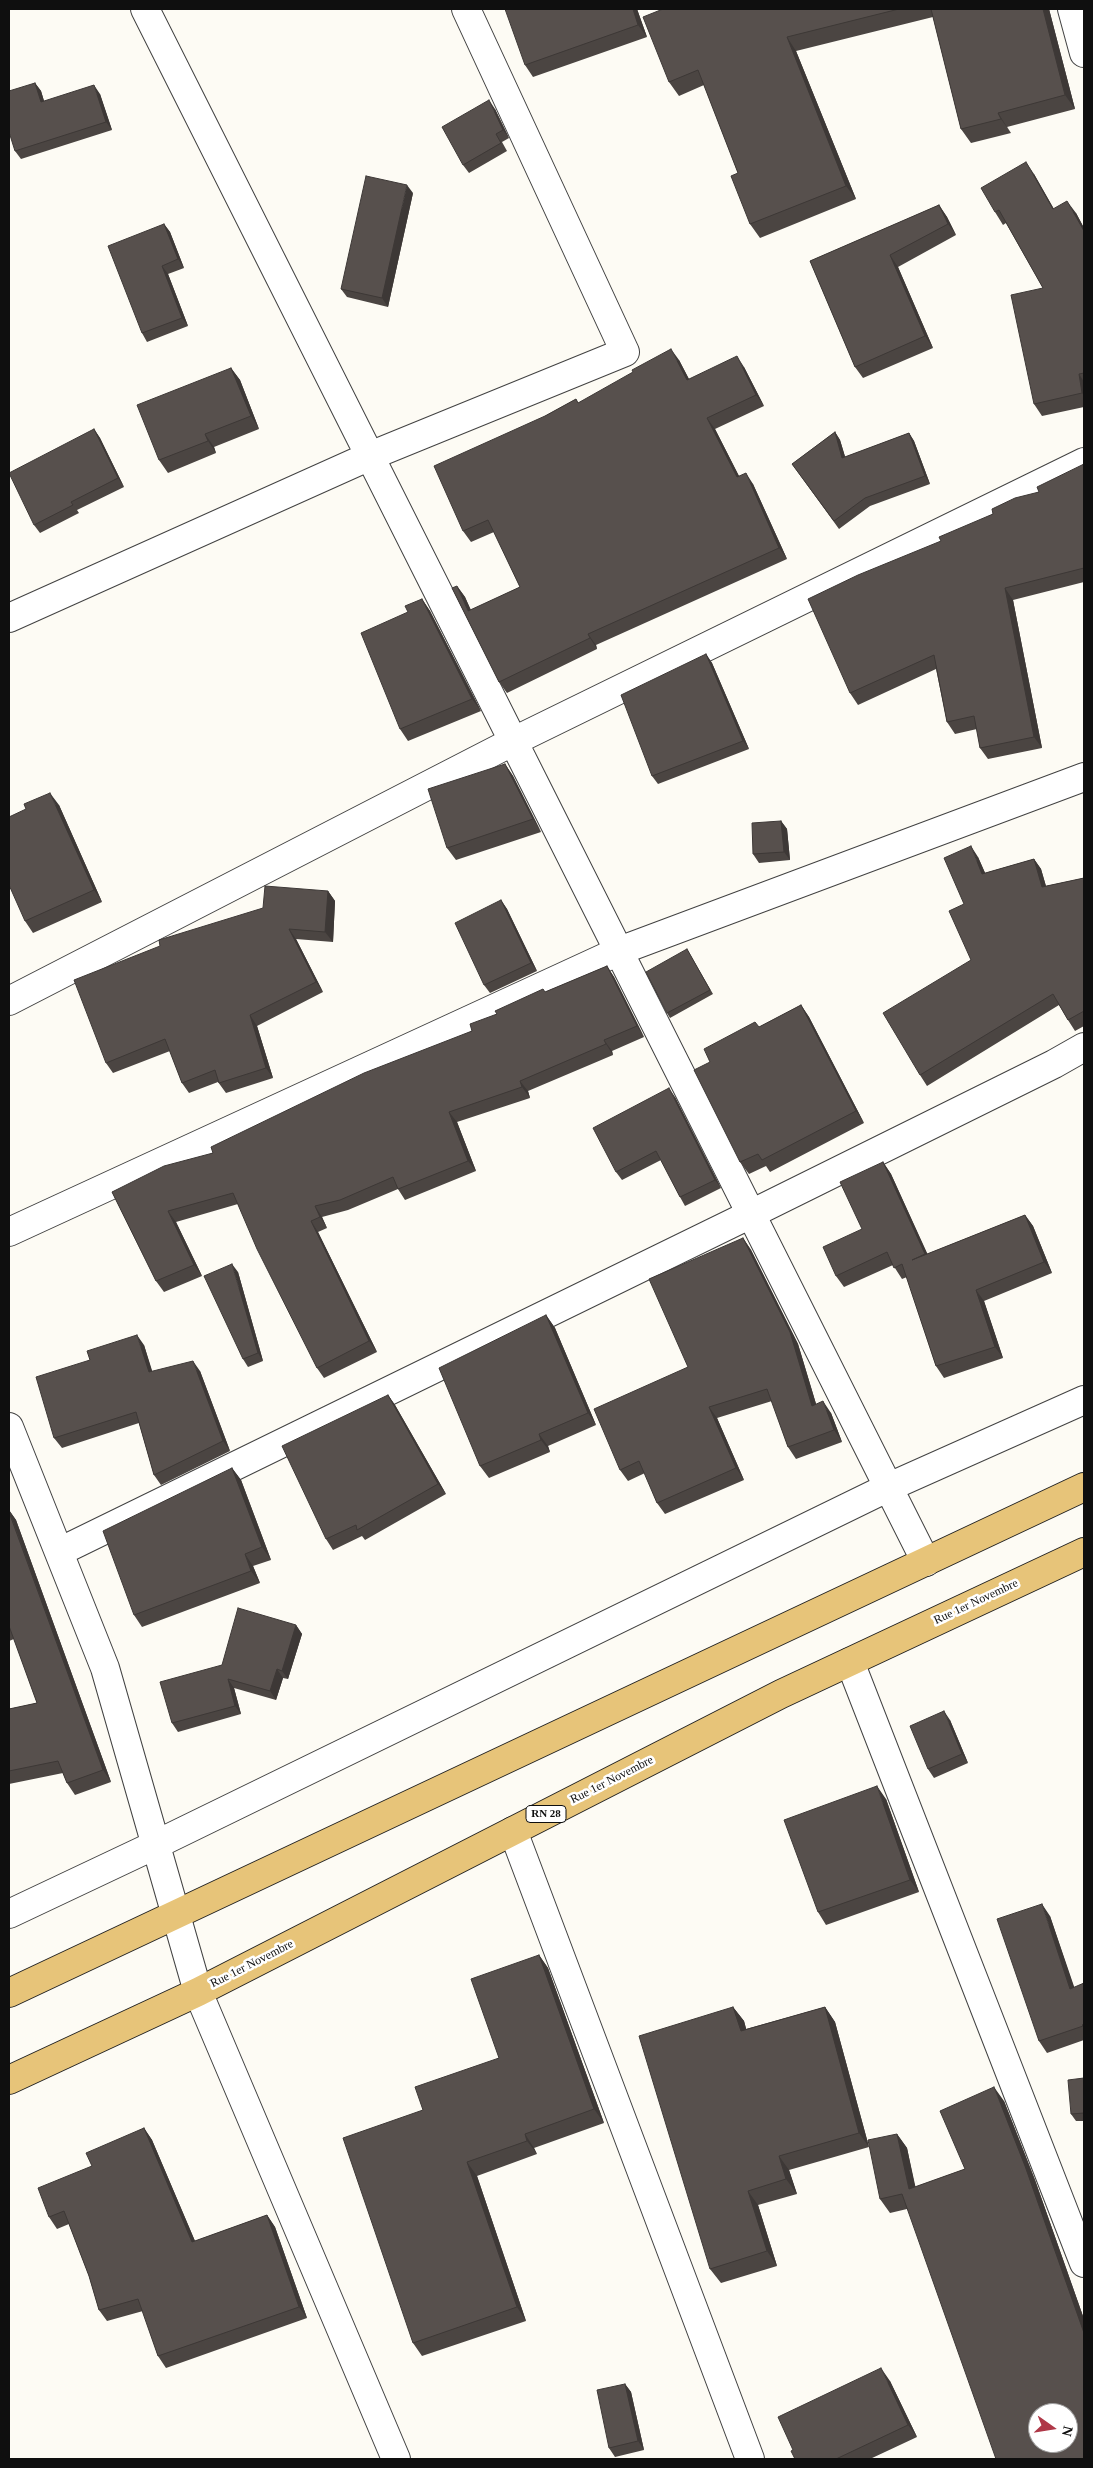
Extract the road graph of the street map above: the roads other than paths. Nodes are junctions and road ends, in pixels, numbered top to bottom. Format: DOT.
graph roads {
  1 [pos="145,9"];
  2 [pos="466,9"];
  3 [pos="1072,9"];
  4 [pos="1084,54"];
  5 [pos="370,456"];
  6 [pos="1084,462"];
  7 [pos="9,618"];
  8 [pos="514,742"];
  9 [pos="1084,777"];
  10 [pos="619,951"];
  11 [pos="9,1001"];
  12 [pos="1084,1046"];
  13 [pos="751,1214"];
  14 [pos="9,1232"];
  15 [pos="1084,1400"];
  16 [pos="9,1427"];
  17 [pos="1084,1487"];
  18 [pos="889,1488"];
  19 [pos="59,1552"];
  20 [pos="1084,1552"];
  21 [pos="926,1562"];
  22 [pos="850,1662"];
  23 [pos="513,1831"];
  24 [pos="155,1845"];
  25 [pos="9,1914"];
  26 [pos="176,1916"];
  27 [pos="198,1992"];
  28 [pos="9,1993"];
  29 [pos="9,2080"];
  30 [pos="1084,2263"];
  31 [pos="396,2459"];
  32 [pos="750,2459"];
  1 -- 5 [label="street"];
  2 -- 5 [label="street"];
  3 -- 4 [label="street"];
  5 -- 7 [label="street"];
  5 -- 8 [label="street"];
  6 -- 8 [label="street"];
  8 -- 10 [label="street"];
  8 -- 11 [label="street"];
  9 -- 10 [label="street"];
  10 -- 13 [label="street"];
  10 -- 14 [label="street"];
  12 -- 13 [label="street"];
  13 -- 18 [label="street"];
  13 -- 19 [label="street"];
  15 -- 18 [label="street"];
  16 -- 19 [label="street"];
  17 -- 21 [label="main road"];
  18 -- 21 [label="street"];
  18 -- 24 [label="street"];
  19 -- 24 [label="street"];
  20 -- 22 [label="main road, Rue 1er Novembre / RN 28"];
  21 -- 26 [label="main road"];
  22 -- 23 [label="main road, Rue 1er Novembre / RN 28"];
  22 -- 30 [label="street"];
  23 -- 27 [label="main road, Rue 1er Novembre / RN 28"];
  23 -- 32 [label="street"];
  24 -- 25 [label="street"];
  24 -- 26 [label="street"];
  26 -- 27 [label="street"];
  26 -- 28 [label="main road"];
  27 -- 29 [label="main road, Rue 1er Novembre / RN 28"];
  27 -- 31 [label="street"];
}
